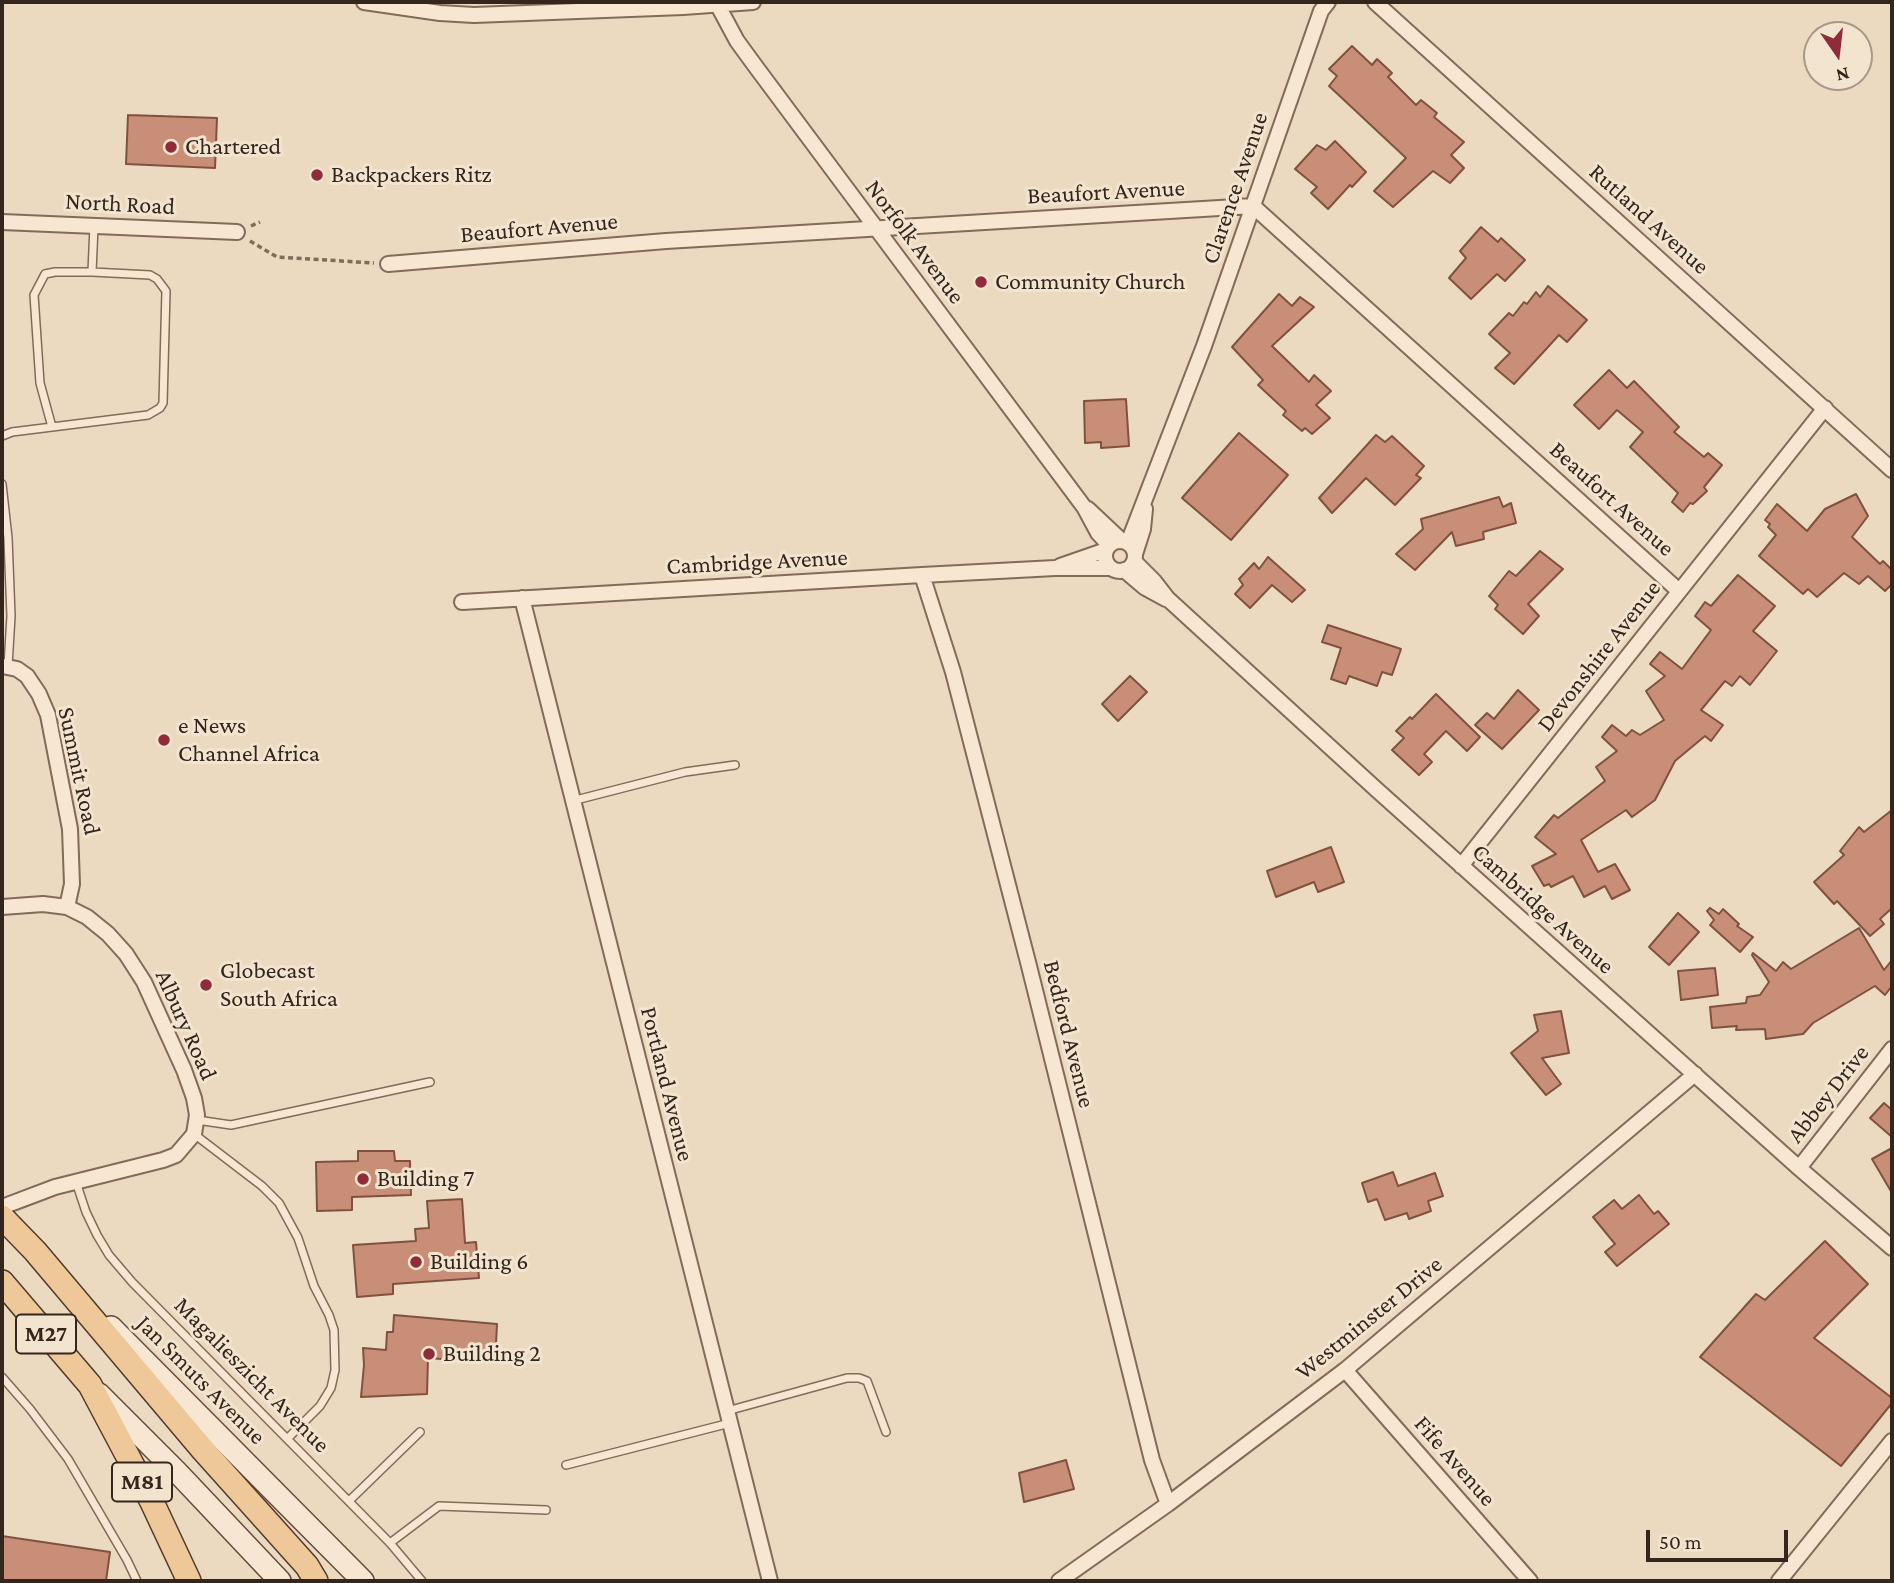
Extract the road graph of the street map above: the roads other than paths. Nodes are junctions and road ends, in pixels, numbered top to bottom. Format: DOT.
graph roads {
  1 [pos="364,2"];
  2 [pos="753,2"];
  3 [pos="1375,2"];
  4 [pos="717,4"];
  5 [pos="1323,5"];
  6 [pos="1253,206"];
  7 [pos="2,222"];
  8 [pos="94,225"];
  9 [pos="877,229"];
  10 [pos="237,232"];
  11 [pos="388,264"];
  12 [pos="92,272"];
  13 [pos="1825,408"];
  14 [pos="52,427"];
  15 [pos="2,436"];
  16 [pos="1892,470"];
  17 [pos="2,484"];
  18 [pos="1121,554"];
  19 [pos="922,575"];
  20 [pos="1679,591"];
  21 [pos="522,598"];
  22 [pos="462,602"];
  23 [pos="5,666"];
  24 [pos="735,765"];
  25 [pos="572,801"];
  26 [pos="1461,866"];
  27 [pos="2,907"];
  28 [pos="67,907"];
  29 [pos="1892,1049"];
  30 [pos="1695,1074"];
  31 [pos="430,1082"];
  32 [pos="195,1127"];
  33 [pos="1799,1168"];
  34 [pos="76,1182"];
  35 [pos="2,1207"];
  36 [pos="2,1217"];
  37 [pos="1892,1248"];
  38 [pos="35,1251"];
  39 [pos="2,1282"];
  40 [pos="1345,1370"];
  41 [pos="2,1377"];
  42 [pos="90,1385"];
  43 [pos="728,1417"];
  44 [pos="420,1432"];
  45 [pos="887,1432"];
  46 [pos="288,1438"];
  47 [pos="1892,1441"];
  48 [pos="566,1465"];
  49 [pos="349,1501"];
  50 [pos="1168,1504"];
  51 [pos="546,1510"];
  52 [pos="390,1543"];
  53 [pos="137,1581"];
  54 [pos="190,1581"];
  55 [pos="280,1581"];
  56 [pos="316,1581"];
  57 [pos="363,1581"];
  58 [pos="422,1581"];
  59 [pos="770,1581"];
  60 [pos="1059,1581"];
  61 [pos="1530,1581"];
  62 [pos="1779,1581"];
  1 -- 4 [label="street"];
  2 -- 4 [label="street"];
  3 -- 13 [label="street, Rutland Avenue"];
  4 -- 9 [label="street, Norfolk Avenue"];
  5 -- 6 [label="street, Clarence Avenue"];
  6 -- 9 [label="street, Beaufort Avenue"];
  6 -- 18 [label="street, Clarence Avenue"];
  6 -- 20 [label="street, Beaufort Avenue"];
  7 -- 8 [label="street, North Road"];
  8 -- 10 [label="street, North Road"];
  8 -- 12 [label="lane"];
  9 -- 11 [label="street, Beaufort Avenue"];
  9 -- 18 [label="street, Norfolk Avenue"];
  12 -- 14 [label="lane"];
  12 -- 14 [label="lane"];
  13 -- 16 [label="street, Rutland Avenue"];
  13 -- 20 [label="street, Devonshire Avenue"];
  14 -- 15 [label="lane"];
  17 -- 23 [label="lane"];
  18 -- 19 [label="street, Cambridge Avenue"];
  18 -- 26 [label="street, Cambridge Avenue"];
  19 -- 21 [label="street, Cambridge Avenue"];
  19 -- 50 [label="street, Bedford Avenue"];
  20 -- 26 [label="street, Devonshire Avenue"];
  21 -- 22 [label="street, Cambridge Avenue"];
  21 -- 25 [label="street, Portland Avenue"];
  23 -- 28 [label="street, Summit Road"];
  24 -- 25 [label="lane"];
  25 -- 43 [label="street, Portland Avenue"];
  26 -- 30 [label="street, Cambridge Avenue"];
  27 -- 28 [label="street, Albury Road"];
  28 -- 32 [label="street, Albury Road"];
  29 -- 33 [label="street, Abbey Drive"];
  30 -- 33 [label="street, Cambridge Avenue"];
  30 -- 40 [label="street, Westminster Drive"];
  31 -- 32 [label="lane"];
  32 -- 34 [label="street"];
  32 -- 46 [label="lane"];
  33 -- 37 [label="street, Cambridge Avenue"];
  34 -- 35 [label="street"];
  34 -- 46 [label="lane, Magalieszicht Avenue"];
  36 -- 38 [label="main road, Jan Smuts Avenue / M27"];
  38 -- 56 [label="main road"];
  38 -- 57 [label="main road, Jan Smuts Avenue / M27"];
  39 -- 42 [label="main road, M27"];
  40 -- 50 [label="street, Westminster Drive"];
  40 -- 61 [label="street, Fife Avenue"];
  41 -- 53 [label="lane"];
  42 -- 54 [label="main road, M81"];
  42 -- 55 [label="main road, M27"];
  43 -- 45 [label="lane"];
  43 -- 48 [label="lane"];
  43 -- 59 [label="street, Portland Avenue"];
  44 -- 49 [label="lane"];
  46 -- 49 [label="lane, Magalieszicht Avenue"];
  47 -- 62 [label="street"];
  49 -- 52 [label="lane, Magalieszicht Avenue"];
  50 -- 60 [label="street, Westminster Drive"];
  51 -- 52 [label="lane"];
  52 -- 58 [label="lane, Magalieszicht Avenue"];
}
